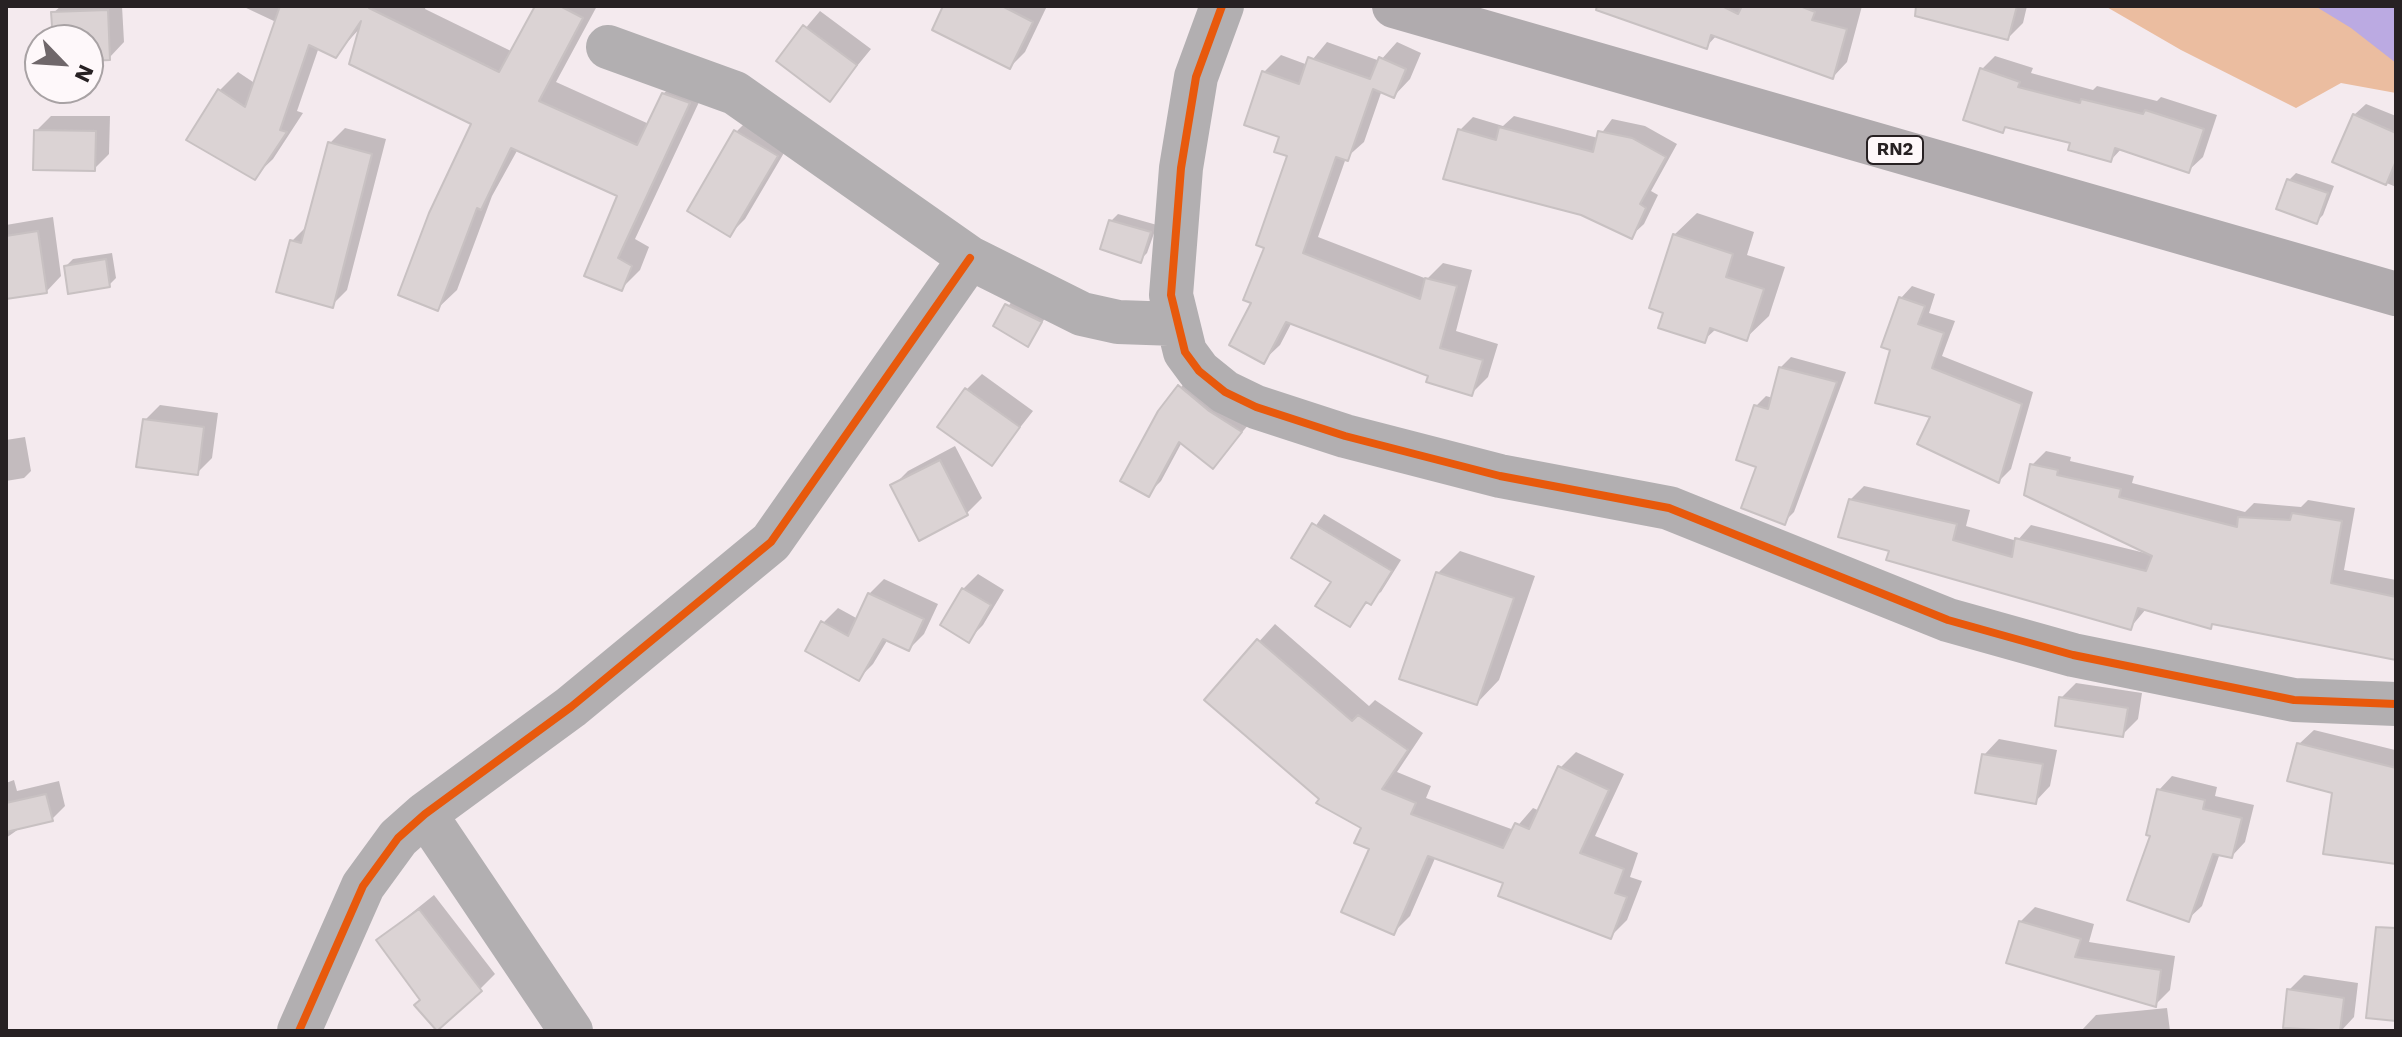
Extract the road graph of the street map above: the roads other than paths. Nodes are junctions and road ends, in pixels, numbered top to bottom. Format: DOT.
graph roads {
  1 [pos="1222,6"];
  2 [pos="1394,6"];
  3 [pos="608,47"];
  4 [pos="970,258"];
  5 [pos="2396,294"];
  6 [pos="1176,324"];
  7 [pos="2396,704"];
  8 [pos="425,814"];
  9 [pos="299,1031"];
  10 [pos="571,1031"];
  1 -- 6 [label="street"];
  2 -- 5 [label="highway, RN2"];
  3 -- 4 [label="street"];
  4 -- 6 [label="street"];
  4 -- 8 [label="street"];
  6 -- 7 [label="street"];
  8 -- 9 [label="street"];
  8 -- 10 [label="street"];
}
